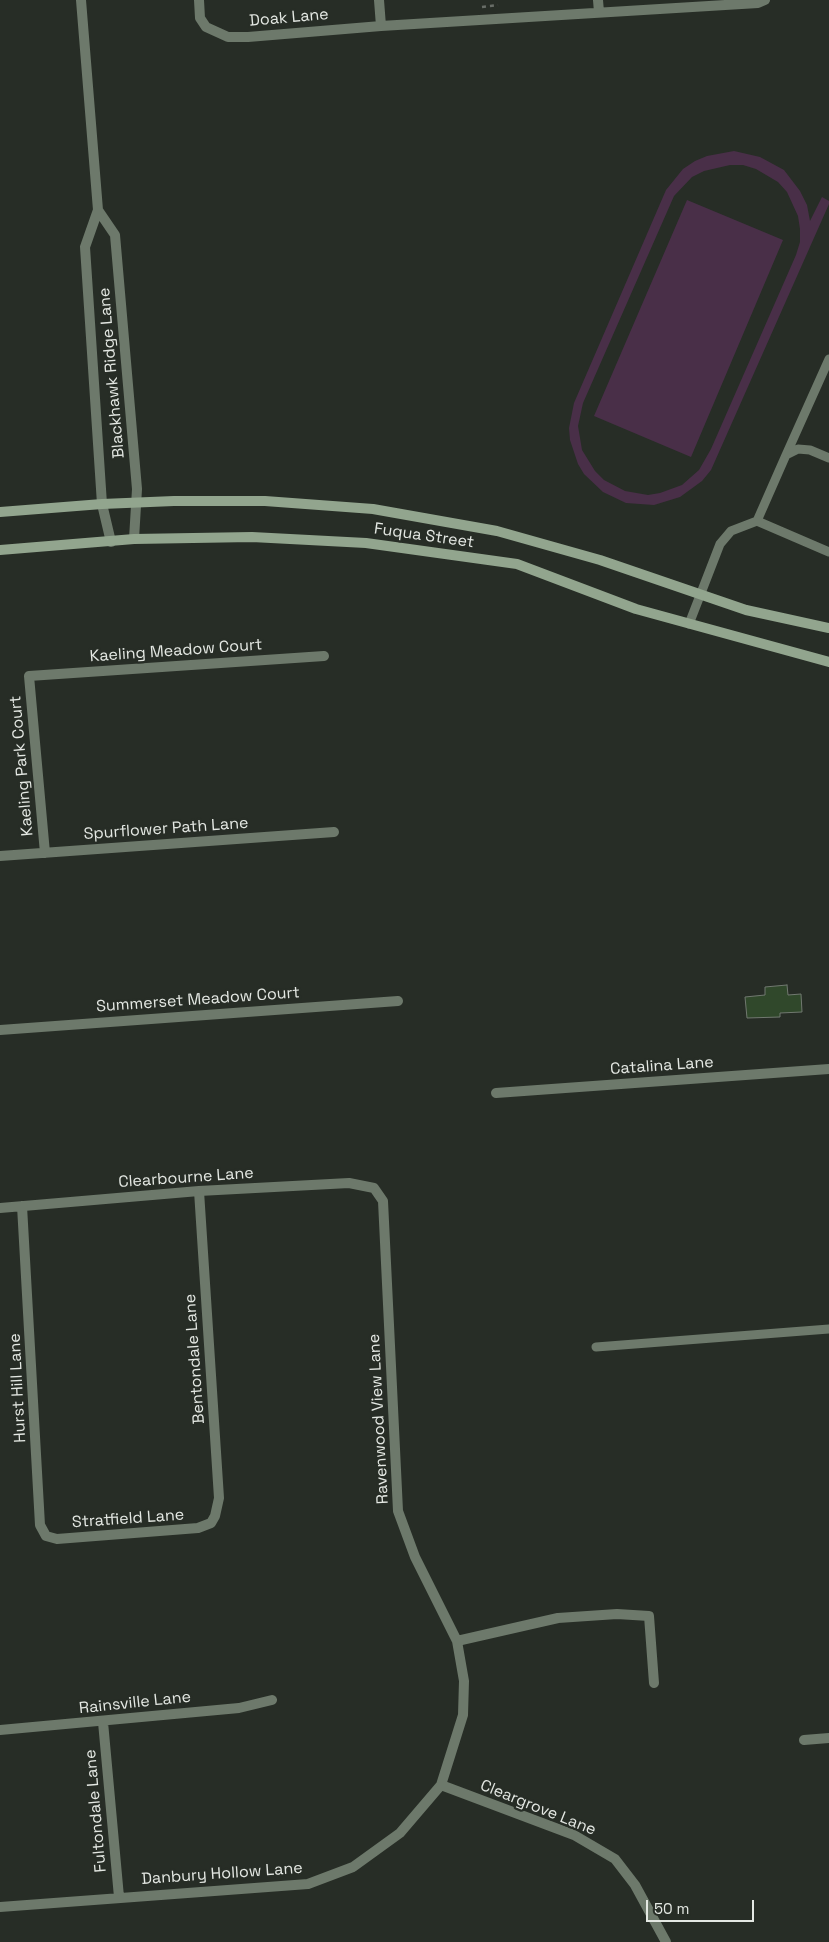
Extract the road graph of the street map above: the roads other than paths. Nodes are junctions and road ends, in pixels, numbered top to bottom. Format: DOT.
graph roads {
  1 [pos="81,0"];
  2 [pos="199,0"];
  3 [pos="379,0"];
  4 [pos="598,0"];
  5 [pos="765,0"];
  6 [pos="598,12"];
  7 [pos="381,26"];
  8 [pos="98,210"];
  9 [pos="829,359"];
  10 [pos="786,455"];
  11 [pos="829,458"];
  12 [pos="138,502"];
  13 [pos="102,504"];
  14 [pos="0,512"];
  15 [pos="757,521"];
  16 [pos="134,540"];
  17 [pos="111,542"];
  18 [pos="0,550"];
  19 [pos="829,552"];
  20 [pos="700,594"];
  21 [pos="689,624"];
  22 [pos="829,628"];
  23 [pos="324,656"];
  24 [pos="829,662"];
  25 [pos="29,676"];
  26 [pos="334,832"];
  27 [pos="45,853"];
  28 [pos="0,856"];
  29 [pos="398,1001"];
  30 [pos="0,1030"];
  31 [pos="829,1069"];
  32 [pos="496,1093"];
  33 [pos="374,1188"];
  34 [pos="199,1191"];
  35 [pos="22,1206"];
  36 [pos="0,1208"];
  37 [pos="829,1329"];
  38 [pos="596,1347"];
  39 [pos="211,1523"];
  40 [pos="46,1536"];
  41 [pos="456,1641"];
  42 [pos="654,1683"];
  43 [pos="272,1700"];
  44 [pos="103,1722"];
  45 [pos="0,1730"];
  46 [pos="829,1738"];
  47 [pos="804,1740"];
  48 [pos="441,1785"];
  49 [pos="119,1897"];
  50 [pos="0,1907"];
  51 [pos="666,1942"];
  1 -- 8 [label="street, Blackhawk Ridge Lane"];
  2 -- 7 [label="street, Doak Lane"];
  3 -- 7 [label="street"];
  4 -- 6 [label="street"];
  5 -- 6 [label="street, Doak Lane"];
  6 -- 7 [label="street, Doak Lane"];
  8 -- 12 [label="street, Blackhawk Ridge Lane"];
  8 -- 13 [label="street, Blackhawk Ridge Lane"];
  9 -- 10 [label="lane"];
  10 -- 11 [label="lane"];
  10 -- 15 [label="lane"];
  12 -- 13 [label="main road, Fuqua Street"];
  12 -- 16 [label="street, Blackhawk Ridge Lane"];
  12 -- 20 [label="main road, Fuqua Street"];
  13 -- 14 [label="main road, Fuqua Street"];
  13 -- 17 [label="street, Blackhawk Ridge Lane"];
  15 -- 19 [label="lane"];
  15 -- 20 [label="lane"];
  16 -- 17 [label="main road, Fuqua Street"];
  16 -- 21 [label="main road, Fuqua Street"];
  17 -- 18 [label="main road, Fuqua Street"];
  20 -- 21 [label="lane"];
  20 -- 22 [label="main road, Fuqua Street"];
  21 -- 24 [label="main road, Fuqua Street"];
  23 -- 25 [label="street, Kaeling Meadow Court"];
  25 -- 27 [label="street, Kaeling Park Court"];
  26 -- 27 [label="street, Spurflower Path Lane"];
  27 -- 28 [label="street, Spurflower Path Lane"];
  29 -- 30 [label="street, Summerset Meadow Court"];
  31 -- 32 [label="street, Catalina Lane"];
  33 -- 34 [label="street, Clearbourne Lane"];
  33 -- 41 [label="street, Ravenwood View Lane"];
  34 -- 35 [label="street, Clearbourne Lane"];
  34 -- 39 [label="street, Bentondale Lane"];
  35 -- 36 [label="street, Clearbourne Lane"];
  35 -- 40 [label="street, Hurst Hill Lane"];
  37 -- 38 [label="lane"];
  39 -- 40 [label="street, Stratfield Lane"];
  41 -- 42 [label="street"];
  41 -- 48 [label="street, Ravenwood View Lane"];
  43 -- 44 [label="street, Rainsville Lane"];
  44 -- 45 [label="street, Rainsville Lane"];
  44 -- 49 [label="street, Fultondale Lane"];
  46 -- 47 [label="street"];
  48 -- 49 [label="street, Danbury Hollow Lane"];
  48 -- 51 [label="street, Cleargrove Lane"];
  49 -- 50 [label="street, Danbury Hollow Lane"];
}
